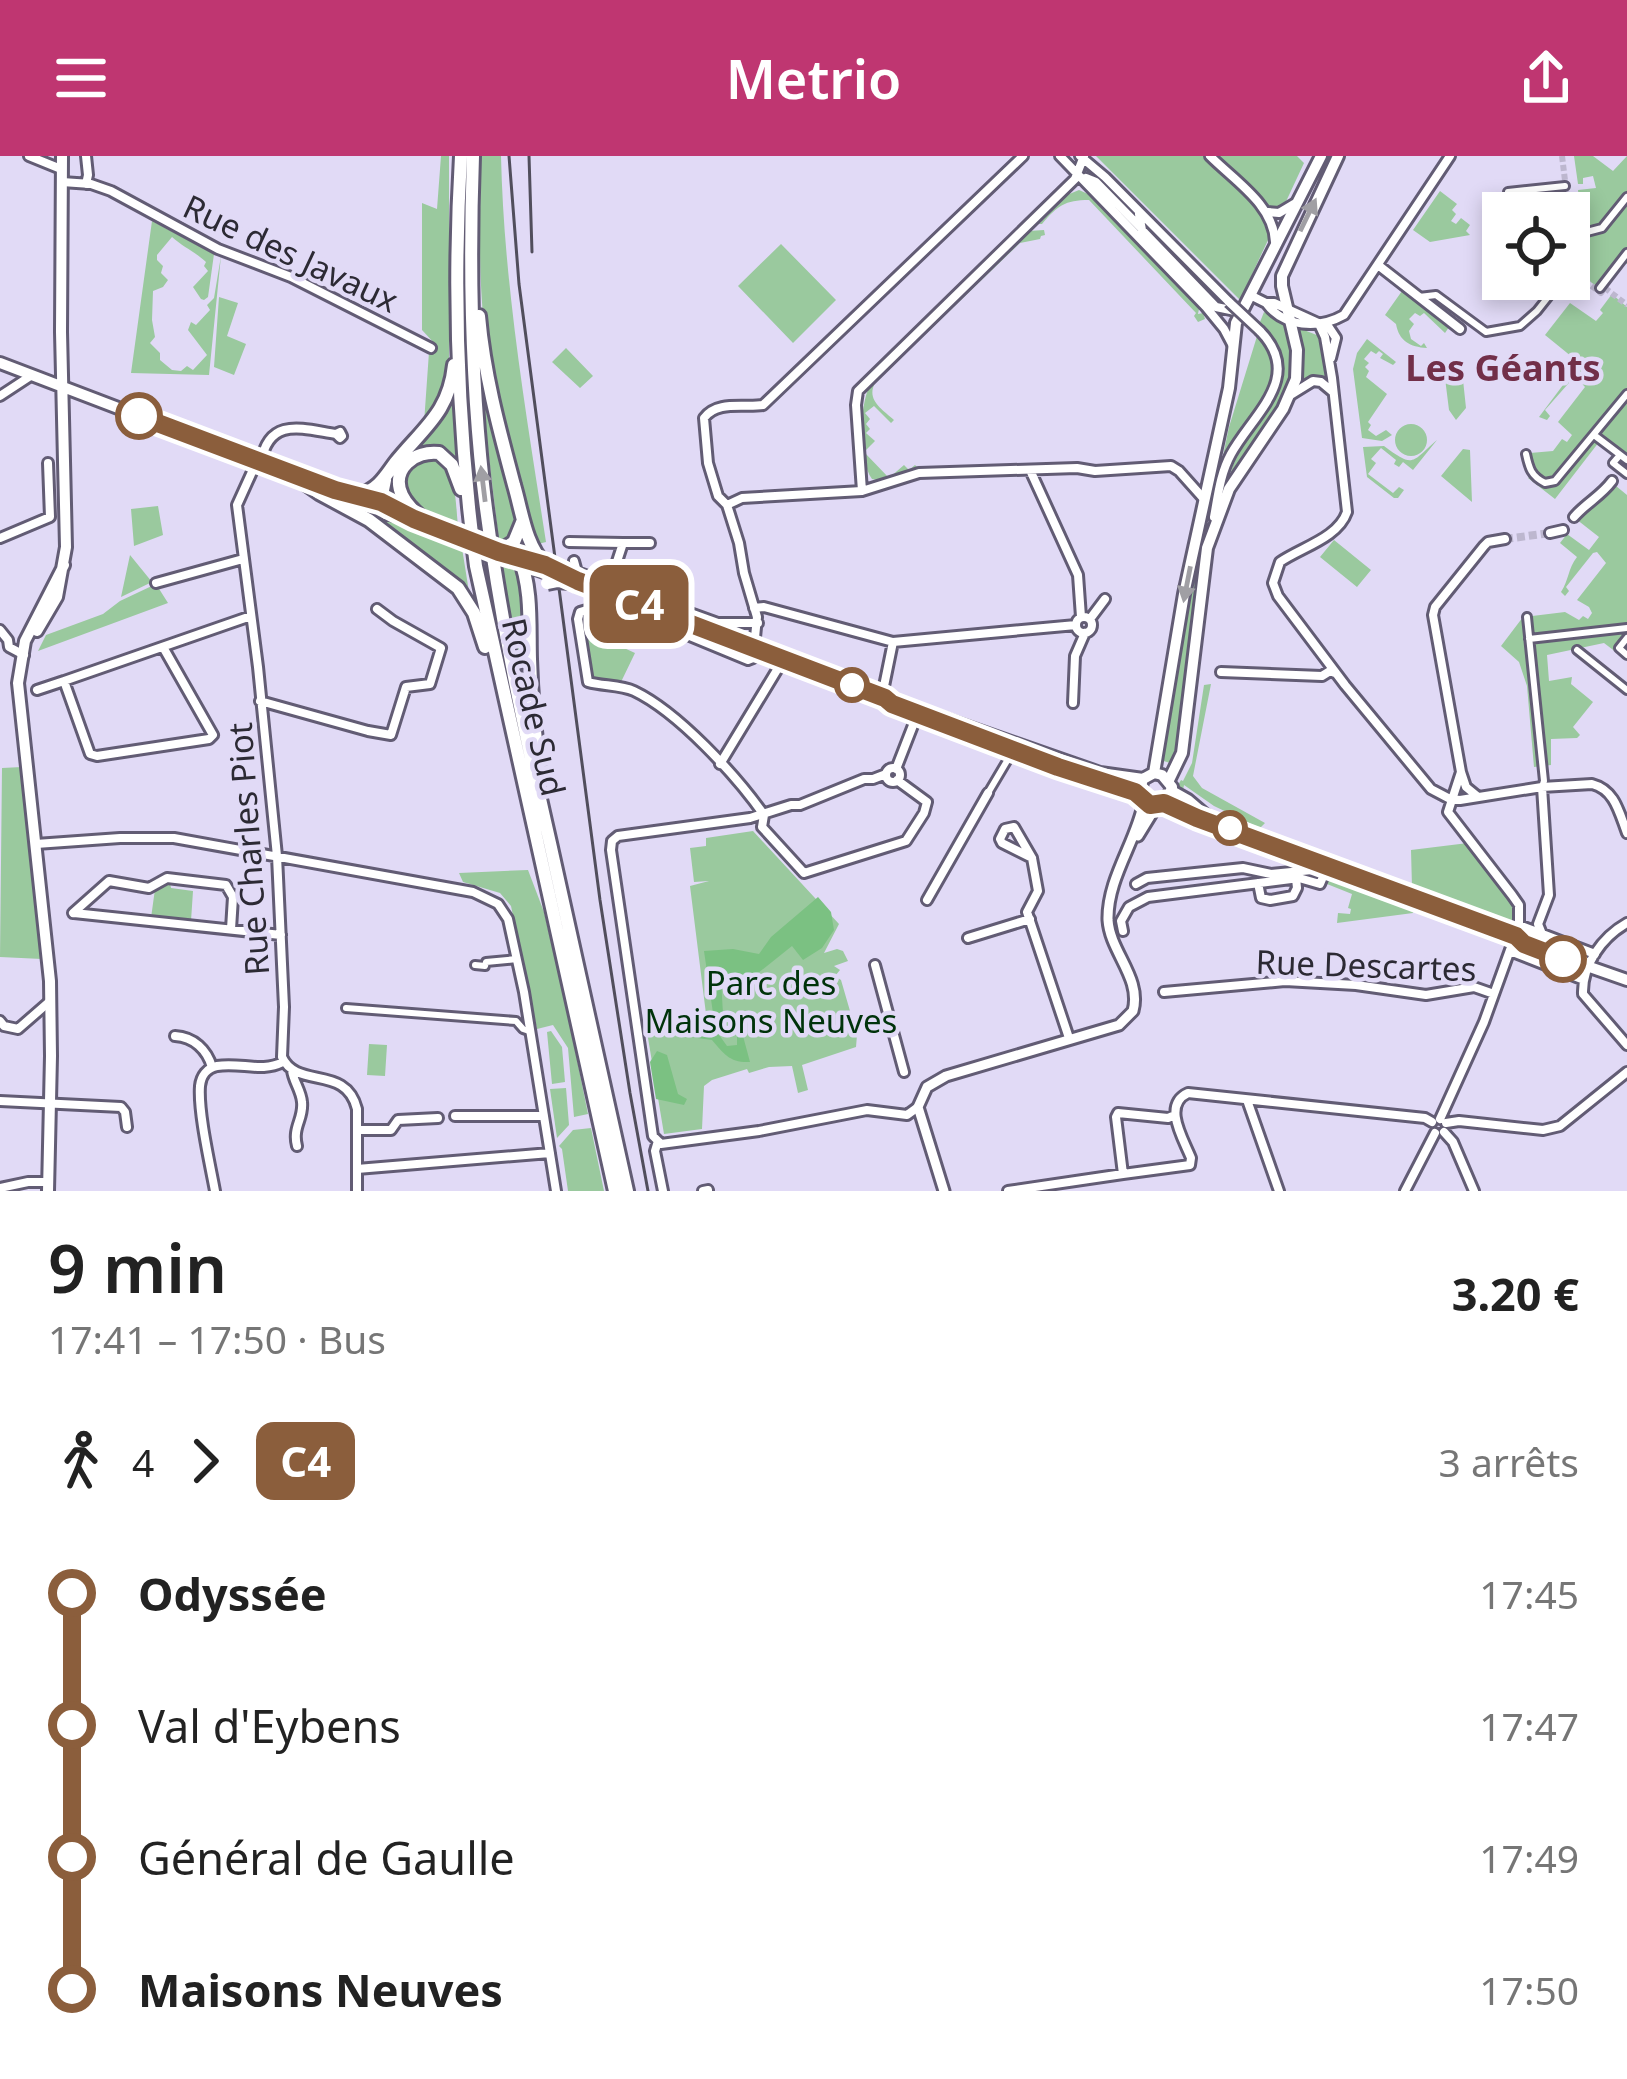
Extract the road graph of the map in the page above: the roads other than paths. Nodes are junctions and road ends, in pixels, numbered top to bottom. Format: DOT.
graph roads {
  1 [pos="29,156"];
  2 [pos="86,156"];
  3 [pos="1023,156"];
  4 [pos="1064,156"];
  5 [pos="1210,156"];
  6 [pos="1321,156"];
  7 [pos="1337,156"];
  8 [pos="1450,156"];
  9 [pos="469,157"];
  10 [pos="1082,157"];
  11 [pos="62,169"];
  12 [pos="1078,177"];
  13 [pos="86,184"];
  14 [pos="1565,186"];
  15 [pos="1508,192"];
  16 [pos="1627,197"];
  17 [pos="1300,198"];
  18 [pos="1137,211"];
  19 [pos="1268,212"];
  20 [pos="1142,230"];
  21 [pos="1590,231"];
  22 [pos="1275,247"];
  23 [pos="1627,253"];
  24 [pos="1378,266"];
  25 [pos="1282,276"];
  26 [pos="1600,288"];
  27 [pos="1252,296"];
  28 [pos="1419,297"];
  29 [pos="1546,300"];
  30 [pos="1267,303"];
  31 [pos="458,305"];
  32 [pos="1241,313"];
  33 [pos="1289,314"];
  34 [pos="1344,315"];
  35 [pos="1216,318"];
  36 [pos="1323,323"];
  37 [pos="1460,329"];
  38 [pos="1336,338"];
  39 [pos="1234,347"];
  40 [pos="431,348"];
  41 [pos="62,362"];
  42 [pos="0,363"];
  43 [pos="1330,366"];
  44 [pos="36,376"];
  45 [pos="1332,378"];
  46 [pos="1321,382"];
  47 [pos="63,388"];
  48 [pos="1333,392"];
  49 [pos="1626,392"];
  50 [pos="1291,395"];
  51 [pos="0,396"];
  52 [pos="344,417"];
  53 [pos="1594,435"];
  54 [pos="1526,454"];
  55 [pos="1624,458"];
  56 [pos="258,461"];
  57 [pos="48,463"];
  58 [pos="1030,470"];
  59 [pos="292,474"];
  60 [pos="1627,474"];
  61 [pos="385,479"];
  62 [pos="1612,482"];
  63 [pos="335,490"];
  64 [pos="862,490"];
  65 [pos="360,495"];
  66 [pos="1204,499"];
  67 [pos="727,506"];
  68 [pos="384,508"];
  69 [pos="1574,517"];
  70 [pos="524,519"];
  71 [pos="430,525"];
  72 [pos="1563,530"];
  73 [pos="1550,533"];
  74 [pos="0,538"];
  75 [pos="1505,539"];
  76 [pos="569,542"];
  77 [pos="623,543"];
  78 [pos="650,543"];
  79 [pos="1208,548"];
  80 [pos="499,552"];
  81 [pos="243,559"];
  82 [pos="521,561"];
  83 [pos="574,561"];
  84 [pos="476,566"];
  85 [pos="545,573"];
  86 [pos="574,582"];
  87 [pos="156,583"];
  88 [pos="610,583"];
  89 [pos="1105,599"];
  90 [pos="754,608"];
  91 [pos="377,609"];
  92 [pos="530,610"];
  93 [pos="250,616"];
  94 [pos="1527,617"];
  95 [pos="1083,621"];
  96 [pos="758,623"];
  97 [pos="1627,628"];
  98 [pos="0,630"];
  99 [pos="1572,634"];
  100 [pos="1627,638"];
  101 [pos="1529,639"];
  102 [pos="893,642"];
  103 [pos="164,647"];
  104 [pos="755,650"];
  105 [pos="25,652"];
  106 [pos="1627,655"];
  107 [pos="783,660"];
  108 [pos="1221,672"];
  109 [pos="1336,673"];
  110 [pos="64,681"];
  111 [pos="37,690"];
  112 [pos="1627,691"];
  113 [pos="884,697"];
  114 [pos="260,700"];
  115 [pos="1073,703"];
  116 [pos="919,711"];
  117 [pos="513,740"];
  118 [pos="1007,761"];
  119 [pos="719,764"];
  120 [pos="1461,772"];
  121 [pos="897,774"];
  122 [pos="1149,776"];
  123 [pos="1542,787"];
  124 [pos="988,794"];
  125 [pos="1158,796"];
  126 [pos="1479,796"];
  127 [pos="1450,799"];
  128 [pos="541,806"];
  129 [pos="1623,809"];
  130 [pos="764,815"];
  131 [pos="1627,833"];
  132 [pos="36,844"];
  133 [pos="277,856"];
  134 [pos="1032,858"];
  135 [pos="1323,863"];
  136 [pos="1296,878"];
  137 [pos="1258,883"];
  138 [pos="1136,884"];
  139 [pos="927,900"];
  140 [pos="1540,919"];
  141 [pos="1030,920"];
  142 [pos="1627,923"];
  143 [pos="231,928"];
  144 [pos="1123,931"];
  145 [pos="1518,931"];
  146 [pos="281,934"];
  147 [pos="1542,934"];
  148 [pos="968,938"];
  149 [pos="1510,951"];
  150 [pos="517,959"];
  151 [pos="1592,960"];
  152 [pos="475,965"];
  153 [pos="875,965"];
  154 [pos="1584,980"];
  155 [pos="1627,980"];
  156 [pos="1496,990"];
  157 [pos="1164,992"];
  158 [pos="50,1001"];
  159 [pos="346,1008"];
  160 [pos="0,1021"];
  161 [pos="530,1030"];
  162 [pos="175,1036"];
  163 [pos="1069,1038"];
  164 [pos="1627,1045"];
  165 [pos="284,1062"];
  166 [pos="212,1067"];
  167 [pos="292,1070"];
  168 [pos="904,1072"];
  169 [pos="1627,1072"];
  170 [pos="1247,1100"];
  171 [pos="0,1101"];
  172 [pos="51,1105"];
  173 [pos="918,1108"];
  174 [pos="1175,1115"];
  175 [pos="455,1116"];
  176 [pos="544,1116"];
  177 [pos="438,1118"];
  178 [pos="1439,1126"];
  179 [pos="127,1127"];
  180 [pos="357,1130"];
  181 [pos="658,1142"];
  182 [pos="297,1146"];
  183 [pos="550,1153"];
  184 [pos="357,1169"];
  185 [pos="1123,1174"];
  186 [pos="48,1187"];
  187 [pos="0,1188"];
  188 [pos="215,1191"];
  189 [pos="357,1191"];
  190 [pos="556,1191"];
  191 [pos="615,1191"];
  192 [pos="627,1191"];
  193 [pos="663,1191"];
  194 [pos="944,1191"];
  195 [pos="1008,1191"];
  196 [pos="1279,1191"];
  197 [pos="1406,1191"];
  198 [pos="1474,1191"];
  1 -- 11 [label="street, Rue des Javaux"];
  2 -- 13 [label="street"];
  3 -- 67 [label="street"];
  4 -- 10 [label="street"];
  4 -- 12 [label="street"];
  5 -- 19 [label="street"];
  6 -- 17 [label="main road"];
  25 -- 7 [label="main road, one-way"];
  8 -- 24 [label="street"];
  9 -- 31 [label="highway, Rocade Sud"];
  9 -- 70 [label="highway"];
  128 -- 9 [label="highway, Rocade Sud, one-way"];
  10 -- 12 [label="street"];
  10 -- 18 [label="street"];
  11 -- 13 [label="street, Rue des Javaux"];
  11 -- 41 [label="main road"];
  12 -- 18 [label="street"];
  12 -- 20 [label="street"];
  12 -- 35 [label="street"];
  12 -- 64 [label="street"];
  13 -- 40 [label="street, Rue des Javaux"];
  14 -- 15 [label="street"];
  16 -- 21 [label="street"];
  17 -- 19 [label="street"];
  17 -- 22 [label="main road"];
  18 -- 20 [label="street"];
  18 -- 79 [label="street, bridge"];
  19 -- 22 [label="street"];
  20 -- 32 [label="street"];
  22 -- 27 [label="main road"];
  23 -- 26 [label="street"];
  24 -- 28 [label="street"];
  24 -- 34 [label="street"];
  25 -- 30 [label="street"];
  25 -- 33 [label="main road"];
  27 -- 30 [label="street"];
  27 -- 32 [label="main road"];
  28 -- 29 [label="street"];
  28 -- 37 [label="street"];
  30 -- 33 [label="street"];
  31 -- 61 [label="highway"];
  31 -- 84 [label="highway, Rocade Sud"];
  32 -- 35 [label="street"];
  32 -- 39 [label="main road"];
  33 -- 36 [label="street"];
  33 -- 50 [label="main road"];
  34 -- 36 [label="street"];
  34 -- 38 [label="street"];
  35 -- 39 [label="street"];
  36 -- 38 [label="street"];
  36 -- 43 [label="street"];
  38 -- 43 [label="street"];
  39 -- 66 [label="main road"];
  41 -- 44 [label="main road"];
  41 -- 47 [label="main road"];
  42 -- 44 [label="main road"];
  43 -- 45 [label="street"];
  44 -- 47 [label="main road"];
  44 -- 51 [label="street"];
  45 -- 46 [label="street"];
  45 -- 48 [label="street"];
  46 -- 48 [label="street"];
  46 -- 50 [label="street"];
  47 -- 56 [label="main road"];
  47 -- 105 [label="main road"];
  48 -- 109 [label="street"];
  49 -- 53 [label="street"];
  50 -- 79 [label="main road"];
  52 -- 56 [label="street"];
  53 -- 54 [label="street"];
  53 -- 55 [label="street"];
  55 -- 60 [label="street"];
  56 -- 59 [label="main road"];
  56 -- 81 [label="street, Rue Charles Piot"];
  57 -- 74 [label="street"];
  58 -- 64 [label="street"];
  58 -- 66 [label="street"];
  58 -- 95 [label="street"];
  59 -- 63 [label="main road"];
  59 -- 117 [label="highway"];
  61 -- 65 [label="highway"];
  61 -- 68 [label="highway"];
  62 -- 69 [label="street"];
  63 -- 65 [label="main road"];
  63 -- 68 [label="main road"];
  64 -- 67 [label="street"];
  65 -- 68 [label="main road"];
  66 -- 122 [label="main road, one-way"];
  67 -- 90 [label="street"];
  68 -- 71 [label="main road"];
  70 -- 80 [label="highway"];
  70 -- 85 [label="highway"];
  71 -- 80 [label="main road, bridge"];
  71 -- 84 [label="highway"];
  72 -- 73 [label="street"];
  75 -- 120 [label="street"];
  76 -- 77 [label="street"];
  77 -- 78 [label="street"];
  77 -- 88 [label="street"];
  79 -- 125 [label="main road"];
  80 -- 82 [label="main road"];
  81 -- 87 [label="street"];
  81 -- 93 [label="street, Rue Charles Piot"];
  82 -- 85 [label="main road"];
  82 -- 92 [label="highway"];
  83 -- 88 [label="street"];
  84 -- 117 [label="highway, Rocade Sud"];
  85 -- 86 [label="highway, bridge"];
  85 -- 92 [label="highway"];
  86 -- 104 [label="main road"];
  88 -- 96 [label="street"];
  89 -- 95 [label="street"];
  90 -- 96 [label="street"];
  90 -- 102 [label="street"];
  91 -- 114 [label="street"];
  92 -- 128 [label="highway"];
  93 -- 103 [label="street"];
  93 -- 114 [label="street, Rue Charles Piot"];
  94 -- 101 [label="street"];
  95 -- 102 [label="street"];
  95 -- 115 [label="street"];
  96 -- 104 [label="street"];
  97 -- 99 [label="street"];
  98 -- 105 [label="street"];
  99 -- 101 [label="street"];
  99 -- 112 [label="street"];
  100 -- 106 [label="street"];
  101 -- 123 [label="street"];
  102 -- 113 [label="street"];
  103 -- 110 [label="street"];
  103 -- 110 [label="street"];
  104 -- 107 [label="main road"];
  104 -- 119 [label="street"];
  105 -- 132 [label="main road"];
  107 -- 113 [label="main road"];
  107 -- 119 [label="street"];
  108 -- 109 [label="street"];
  109 -- 127 [label="street"];
  110 -- 111 [label="street"];
  113 -- 116 [label="main road"];
  114 -- 133 [label="street, Rue Charles Piot"];
  116 -- 121 [label="street"];
  116 -- 122 [label="main road"];
  116 -- 125 [label="main road"];
  117 -- 191 [label="highway, Rocade Sud"];
  118 -- 124 [label="street"];
  119 -- 130 [label="street"];
  120 -- 126 [label="street"];
  120 -- 127 [label="street"];
  121 -- 130 [label="street"];
  121 -- 130 [label="street"];
  122 -- 125 [label="main road"];
  122 -- 125 [label="main road"];
  123 -- 126 [label="street"];
  123 -- 129 [label="street"];
  123 -- 140 [label="street"];
  124 -- 139 [label="street"];
  125 -- 135 [label="main road"];
  125 -- 163 [label="street"];
  126 -- 127 [label="street"];
  127 -- 145 [label="street"];
  128 -- 192 [label="highway, Rocade Sud"];
  129 -- 131 [label="street"];
  130 -- 181 [label="street"];
  132 -- 133 [label="street"];
  132 -- 158 [label="main road"];
  133 -- 146 [label="street, Rue Charles Piot"];
  133 -- 150 [label="street"];
  134 -- 134 [label="street"];
  134 -- 141 [label="street"];
  135 -- 136 [label="street"];
  135 -- 138 [label="street"];
  135 -- 145 [label="main road"];
  136 -- 137 [label="street"];
  136 -- 137 [label="street"];
  137 -- 144 [label="street"];
  140 -- 145 [label="street"];
  140 -- 147 [label="street"];
  141 -- 148 [label="street"];
  141 -- 163 [label="street"];
  142 -- 151 [label="street"];
  143 -- 143 [label="street"];
  143 -- 146 [label="street"];
  145 -- 147 [label="street"];
  145 -- 149 [label="street"];
  145 -- 151 [label="main road"];
  146 -- 165 [label="street, Rue Charles Piot"];
  147 -- 151 [label="street"];
  149 -- 154 [label="street"];
  149 -- 156 [label="street"];
  150 -- 152 [label="street"];
  150 -- 161 [label="street"];
  151 -- 154 [label="street"];
  151 -- 155 [label="main road"];
  153 -- 168 [label="street"];
  154 -- 164 [label="street"];
  156 -- 157 [label="street, Rue Descartes"];
  156 -- 178 [label="street"];
  158 -- 160 [label="street"];
  158 -- 172 [label="main road"];
  159 -- 161 [label="street"];
  161 -- 176 [label="street"];
  162 -- 166 [label="street"];
  163 -- 173 [label="street"];
  165 -- 166 [label="street"];
  165 -- 167 [label="street"];
  166 -- 188 [label="street"];
  167 -- 180 [label="street"];
  167 -- 182 [label="street"];
  169 -- 178 [label="street"];
  170 -- 174 [label="street"];
  170 -- 178 [label="street"];
  170 -- 196 [label="street"];
  171 -- 172 [label="street"];
  172 -- 179 [label="street"];
  172 -- 186 [label="main road"];
  173 -- 181 [label="street"];
  173 -- 194 [label="street"];
  174 -- 185 [label="street"];
  174 -- 185 [label="street"];
  175 -- 176 [label="street"];
  176 -- 183 [label="street"];
  177 -- 180 [label="street"];
  178 -- 197 [label="street"];
  178 -- 198 [label="street"];
  180 -- 184 [label="street"];
  181 -- 193 [label="street"];
  183 -- 184 [label="street"];
  183 -- 190 [label="street"];
  184 -- 189 [label="street"];
  185 -- 195 [label="street"];
  186 -- 187 [label="street"];
}
